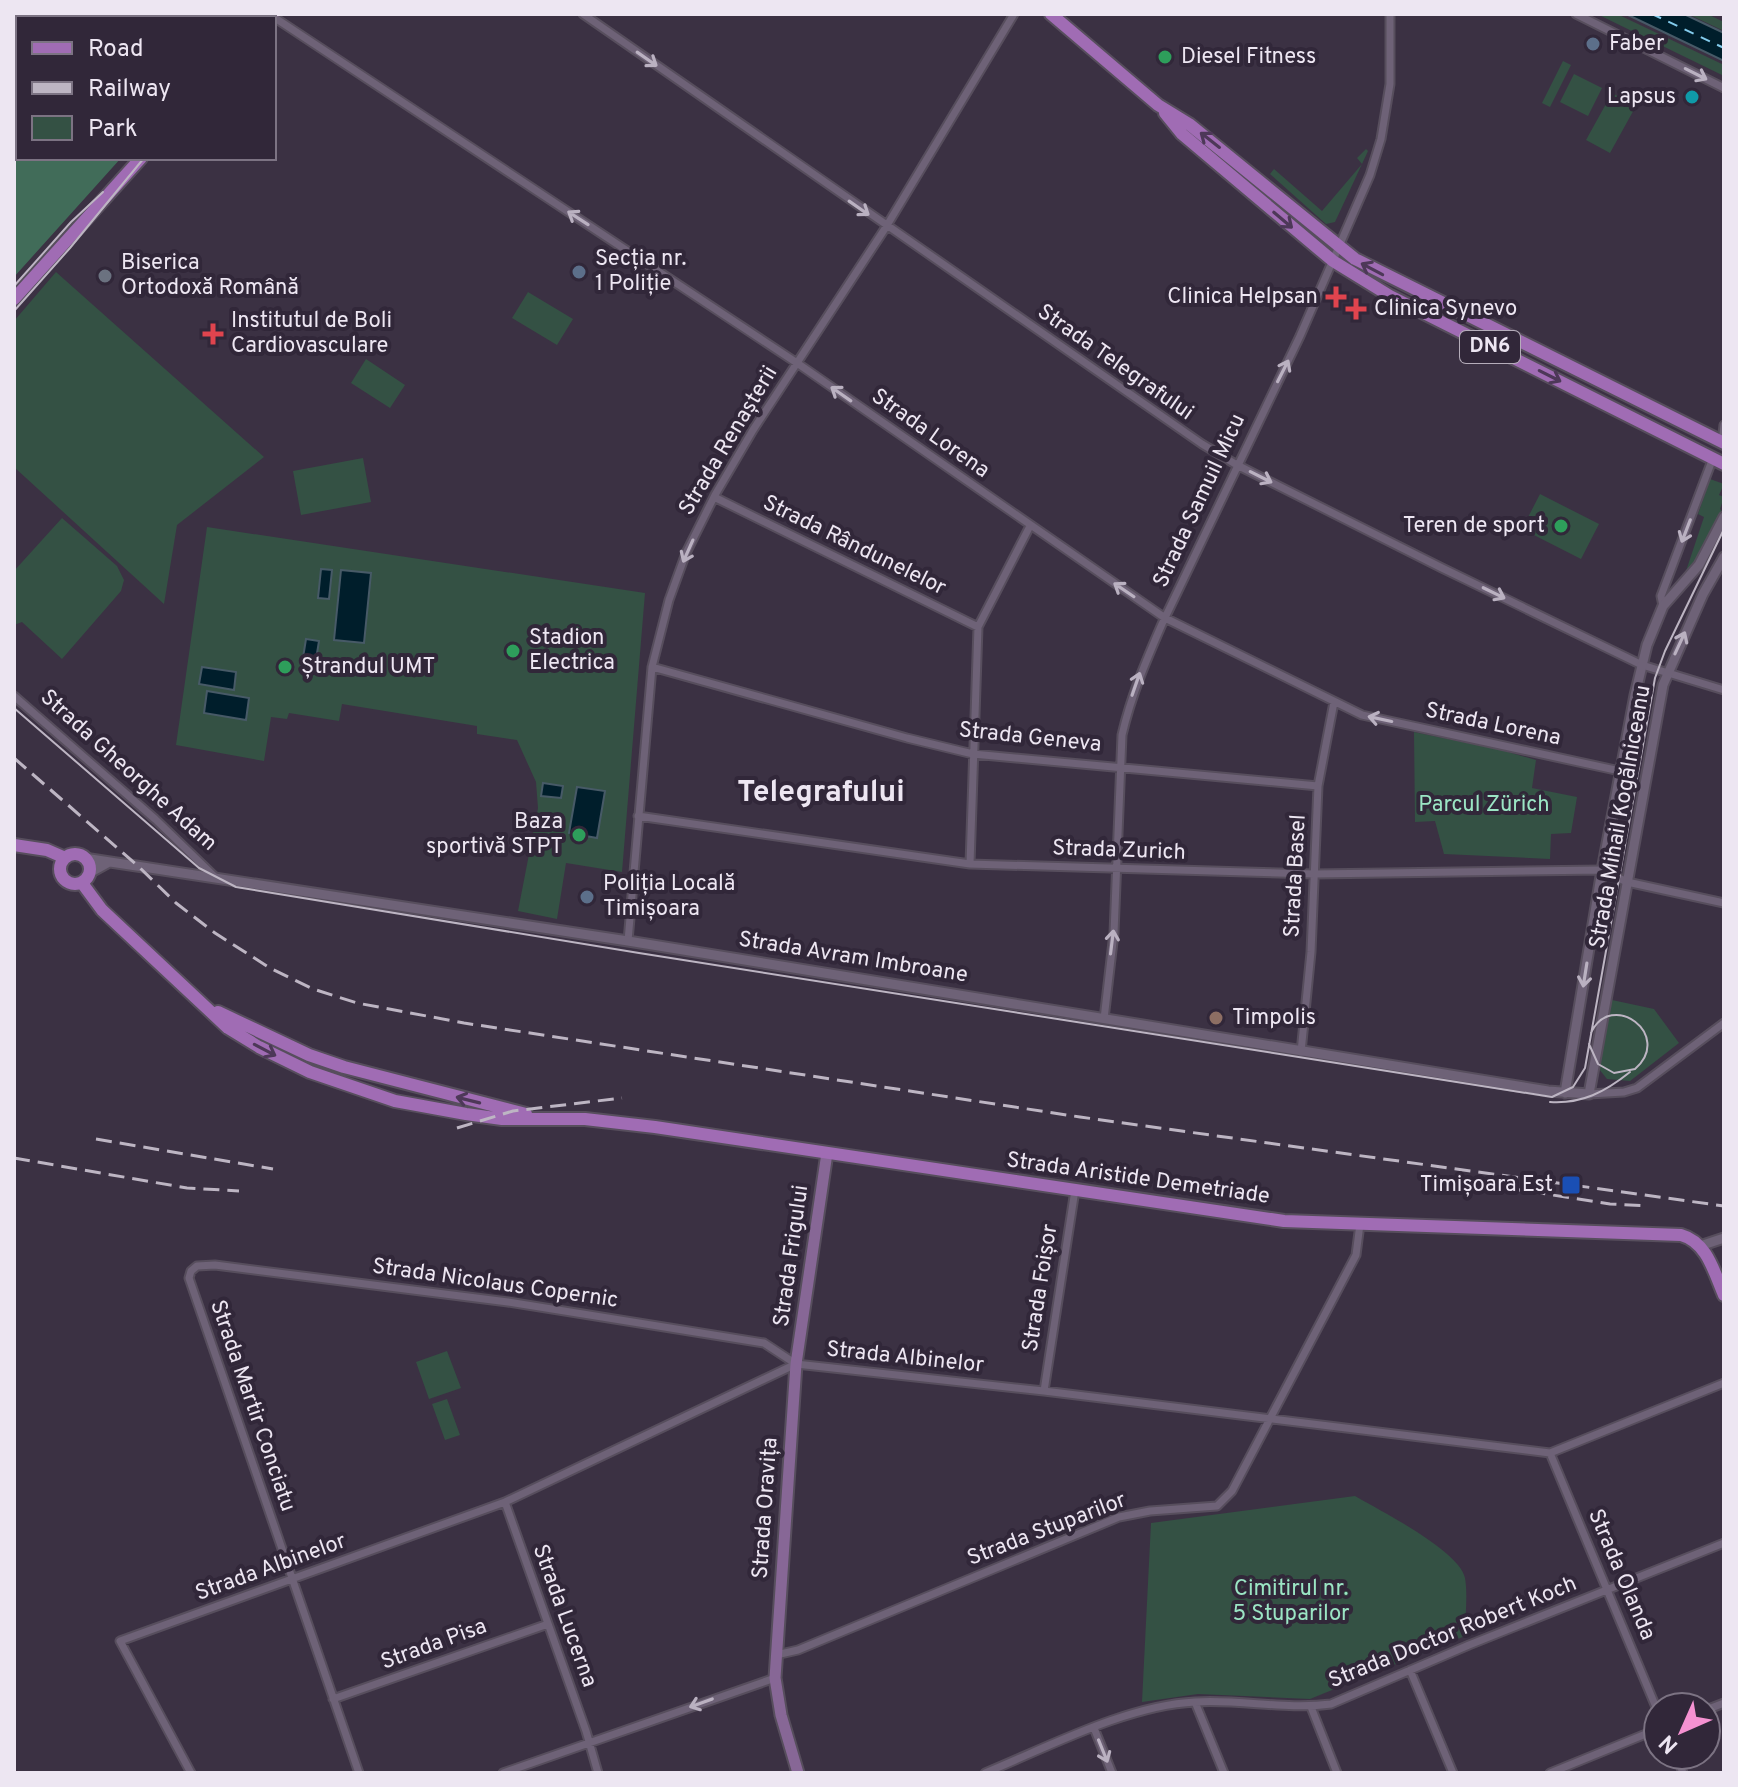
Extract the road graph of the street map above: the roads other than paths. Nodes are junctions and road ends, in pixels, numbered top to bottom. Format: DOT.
graph roads {
  1 [pos="583,14"];
  2 [pos="1014,14"];
  3 [pos="1051,14"];
  4 [pos="1390,14"];
  5 [pos="1576,14"];
  6 [pos="276,19"];
  7 [pos="1724,88"];
  8 [pos="1158,105"];
  9 [pos="139,160"];
  10 [pos="886,227"];
  11 [pos="1338,247"];
  12 [pos="1333,261"];
  13 [pos="14,299"];
  14 [pos="797,363"];
  15 [pos="1724,425"];
  16 [pos="1723,443"];
  17 [pos="1719,461"];
  18 [pos="1237,465"];
  19 [pos="714,497"];
  20 [pos="1724,517"];
  21 [pos="1030,526"];
  22 [pos="1724,557"];
  23 [pos="1663,606"];
  24 [pos="1165,618"];
  25 [pos="978,627"];
  26 [pos="1642,665"];
  27 [pos="652,667"];
  28 [pos="1667,673"];
  29 [pos="1724,690"];
  30 [pos="14,696"];
  31 [pos="1334,702"];
  32 [pos="973,754"];
  33 [pos="1120,766"];
  34 [pos="1620,771"];
  35 [pos="1318,786"];
  36 [pos="638,816"];
  37 [pos="14,845"];
  38 [pos="63,857"];
  39 [pos="84,858"];
  40 [pos="109,862"];
  41 [pos="970,864"];
  42 [pos="1117,869"];
  43 [pos="1602,870"];
  44 [pos="91,872"];
  45 [pos="1314,874"];
  46 [pos="214,876"];
  47 [pos="1627,882"];
  48 [pos="82,883"];
  49 [pos="1724,903"];
  50 [pos="628,941"];
  51 [pos="202,1004"];
  52 [pos="1104,1019"];
  53 [pos="1724,1023"];
  54 [pos="1301,1052"];
  55 [pos="1565,1093"];
  56 [pos="1589,1094"];
  57 [pos="544,1118"];
  58 [pos="827,1153"];
  59 [pos="1075,1190"];
  60 [pos="1360,1224"];
  61 [pos="1724,1238"];
  62 [pos="1700,1246"];
  63 [pos="189,1278"];
  64 [pos="1724,1295"];
  65 [pos="796,1364"];
  66 [pos="1724,1383"];
  67 [pos="1044,1391"];
  68 [pos="1271,1418"];
  69 [pos="1550,1453"];
  70 [pos="505,1502"];
  71 [pos="1724,1543"];
  72 [pos="293,1580"];
  73 [pos="1608,1589"];
  74 [pos="548,1624"];
  75 [pos="776,1655"];
  76 [pos="1410,1670"];
  77 [pos="775,1678"];
  78 [pos="1649,1691"];
  79 [pos="333,1699"];
  80 [pos="1195,1702"];
  81 [pos="1311,1707"];
  82 [pos="1094,1728"];
  83 [pos="1642,1736"];
  84 [pos="588,1742"];
  85 [pos="191,1773"];
  86 [pos="359,1773"];
  87 [pos="503,1773"];
  88 [pos="598,1773"];
  89 [pos="798,1773"];
  90 [pos="985,1773"];
  91 [pos="1112,1773"];
  92 [pos="1224,1773"];
  93 [pos="1337,1773"];
  94 [pos="1453,1773"];
  95 [pos="1550,1773"];
  1 -- 10 [label="street, Strada Telegrafului, one-way"];
  2 -- 10 [label="street, Strada Renașterii"];
  3 -- 8 [label="main road, DN6"];
  4 -- 11 [label="street, Strada Samuil Micu"];
  5 -- 7 [label="street, one-way"];
  14 -- 6 [label="street, Strada Lorena, one-way"];
  11 -- 8 [label="main road, DN6, one-way"];
  8 -- 12 [label="main road, DN6, one-way"];
  9 -- 13 [label="main road"];
  10 -- 14 [label="street, Strada Renașterii"];
  10 -- 18 [label="street, Strada Telegrafului"];
  11 -- 12 [label="street, Strada Samuil Micu"];
  16 -- 11 [label="main road, DN6, one-way"];
  12 -- 17 [label="main road, DN6, one-way"];
  18 -- 12 [label="street, Strada Samuil Micu, one-way"];
  14 -- 19 [label="street, Strada Renașterii"];
  21 -- 14 [label="street, Strada Lorena, one-way"];
  15 -- 16 [label="street"];
  17 -- 23 [label="street, Strada Mihail Kogălniceanu, one-way"];
  18 -- 24 [label="street, Strada Samuil Micu"];
  18 -- 26 [label="street, Strada Telegrafului, one-way"];
  19 -- 25 [label="street, Strada Rândunelelor"];
  19 -- 27 [label="street, Strada Renașterii, one-way"];
  20 -- 23 [label="street, Strada Mihail Kogălniceanu"];
  24 -- 21 [label="street, Strada Lorena, one-way"];
  21 -- 25 [label="street"];
  28 -- 22 [label="street, Strada Mihail Kogălniceanu, one-way"];
  23 -- 26 [label="street, Strada Mihail Kogălniceanu"];
  24 -- 31 [label="street, Strada Lorena"];
  33 -- 24 [label="street, Strada Samuil Micu, one-way"];
  25 -- 32 [label="street"];
  26 -- 28 [label="street, Strada Telegrafului"];
  26 -- 34 [label="street, Strada Mihail Kogălniceanu"];
  27 -- 32 [label="street, Strada Geneva"];
  27 -- 36 [label="street, Strada Renașterii"];
  28 -- 29 [label="street, Strada Telegrafului"];
  28 -- 47 [label="street, Strada Mihail Kogălniceanu"];
  30 -- 46 [label="street, Strada Gheorghe Adam"];
  34 -- 31 [label="street, Strada Lorena, one-way"];
  31 -- 35 [label="street, Strada Basel"];
  32 -- 33 [label="street, Strada Geneva"];
  32 -- 41 [label="street"];
  33 -- 35 [label="street, Strada Geneva"];
  33 -- 42 [label="street, Strada Samuil Micu"];
  34 -- 43 [label="street, Strada Mihail Kogălniceanu"];
  35 -- 45 [label="street, Strada Basel"];
  36 -- 41 [label="street, Strada Zurich"];
  36 -- 50 [label="street, Strada Renașterii"];
  37 -- 38 [label="main road"];
  38 -- 39 [label="main road"];
  38 -- 48 [label="main road"];
  39 -- 40 [label="street, Strada Avram Imbroane"];
  39 -- 44 [label="main road"];
  40 -- 44 [label="street"];
  40 -- 46 [label="street, Strada Avram Imbroane"];
  41 -- 42 [label="street, Strada Zurich"];
  42 -- 45 [label="street, Strada Zurich"];
  52 -- 42 [label="street, Strada Samuil Micu, one-way"];
  43 -- 45 [label="street, Strada Zurich"];
  43 -- 47 [label="street"];
  43 -- 55 [label="street, Strada Mihail Kogălniceanu, one-way"];
  44 -- 48 [label="main road"];
  45 -- 54 [label="street, Strada Basel"];
  46 -- 50 [label="street, Strada Avram Imbroane"];
  47 -- 49 [label="street"];
  47 -- 56 [label="street, Strada Mihail Kogălniceanu"];
  48 -- 51 [label="main road, Strada Aristide Demetriade"];
  50 -- 52 [label="street, Strada Avram Imbroane"];
  57 -- 51 [label="main road, Strada Aristide Demetriade, one-way"];
  51 -- 57 [label="main road, Strada Aristide Demetriade, one-way"];
  52 -- 54 [label="street, Strada Avram Imbroane"];
  53 -- 56 [label="street"];
  54 -- 55 [label="street, Strada Avram Imbroane"];
  55 -- 56 [label="street, Strada Avram Imbroane"];
  57 -- 58 [label="main road, Strada Aristide Demetriade"];
  58 -- 59 [label="main road, Strada Aristide Demetriade"];
  58 -- 65 [label="main road, Strada Frigului"];
  59 -- 60 [label="main road, Strada Aristide Demetriade"];
  59 -- 67 [label="street, Strada Foișor"];
  60 -- 62 [label="main road, Strada Aristide Demetriade"];
  60 -- 68 [label="street, Strada Stuparilor"];
  61 -- 62 [label="street"];
  62 -- 64 [label="main road"];
  63 -- 65 [label="street, Strada Nicolaus Copernic"];
  63 -- 72 [label="street, Strada Martir Conciatu"];
  65 -- 67 [label="street, Strada Albinelor"];
  65 -- 70 [label="street, Strada Albinelor"];
  65 -- 75 [label="main road, Strada Oravița"];
  66 -- 69 [label="street, Strada Albinelor"];
  67 -- 68 [label="street, Strada Albinelor"];
  68 -- 69 [label="street, Strada Albinelor"];
  68 -- 75 [label="street, Strada Stuparilor"];
  69 -- 73 [label="street, Strada Olanda"];
  70 -- 72 [label="street, Strada Albinelor"];
  70 -- 74 [label="street, Strada Lucerna"];
  71 -- 73 [label="street, Strada Doctor Robert Koch"];
  72 -- 79 [label="street, Strada Martir Conciatu"];
  72 -- 85 [label="street, Strada Albinelor"];
  73 -- 76 [label="street, Strada Doctor Robert Koch"];
  73 -- 78 [label="street, Strada Olanda"];
  74 -- 79 [label="street, Strada Pisa"];
  74 -- 84 [label="street, Strada Lucerna"];
  75 -- 77 [label="main road, Strada Oravița"];
  76 -- 81 [label="street, Strada Doctor Robert Koch"];
  76 -- 94 [label="street"];
  77 -- 84 [label="street, one-way"];
  77 -- 89 [label="main road, Strada Oravița"];
  79 -- 86 [label="street, Strada Martir Conciatu"];
  80 -- 81 [label="street, Strada Doctor Robert Koch"];
  80 -- 82 [label="street, Strada Doctor Robert Koch"];
  80 -- 92 [label="street"];
  81 -- 93 [label="street"];
  82 -- 90 [label="street, Strada Doctor Robert Koch"];
  82 -- 91 [label="street, one-way"];
  83 -- 95 [label="street"];
  84 -- 87 [label="street"];
  84 -- 88 [label="street, Strada Lucerna"];
}
